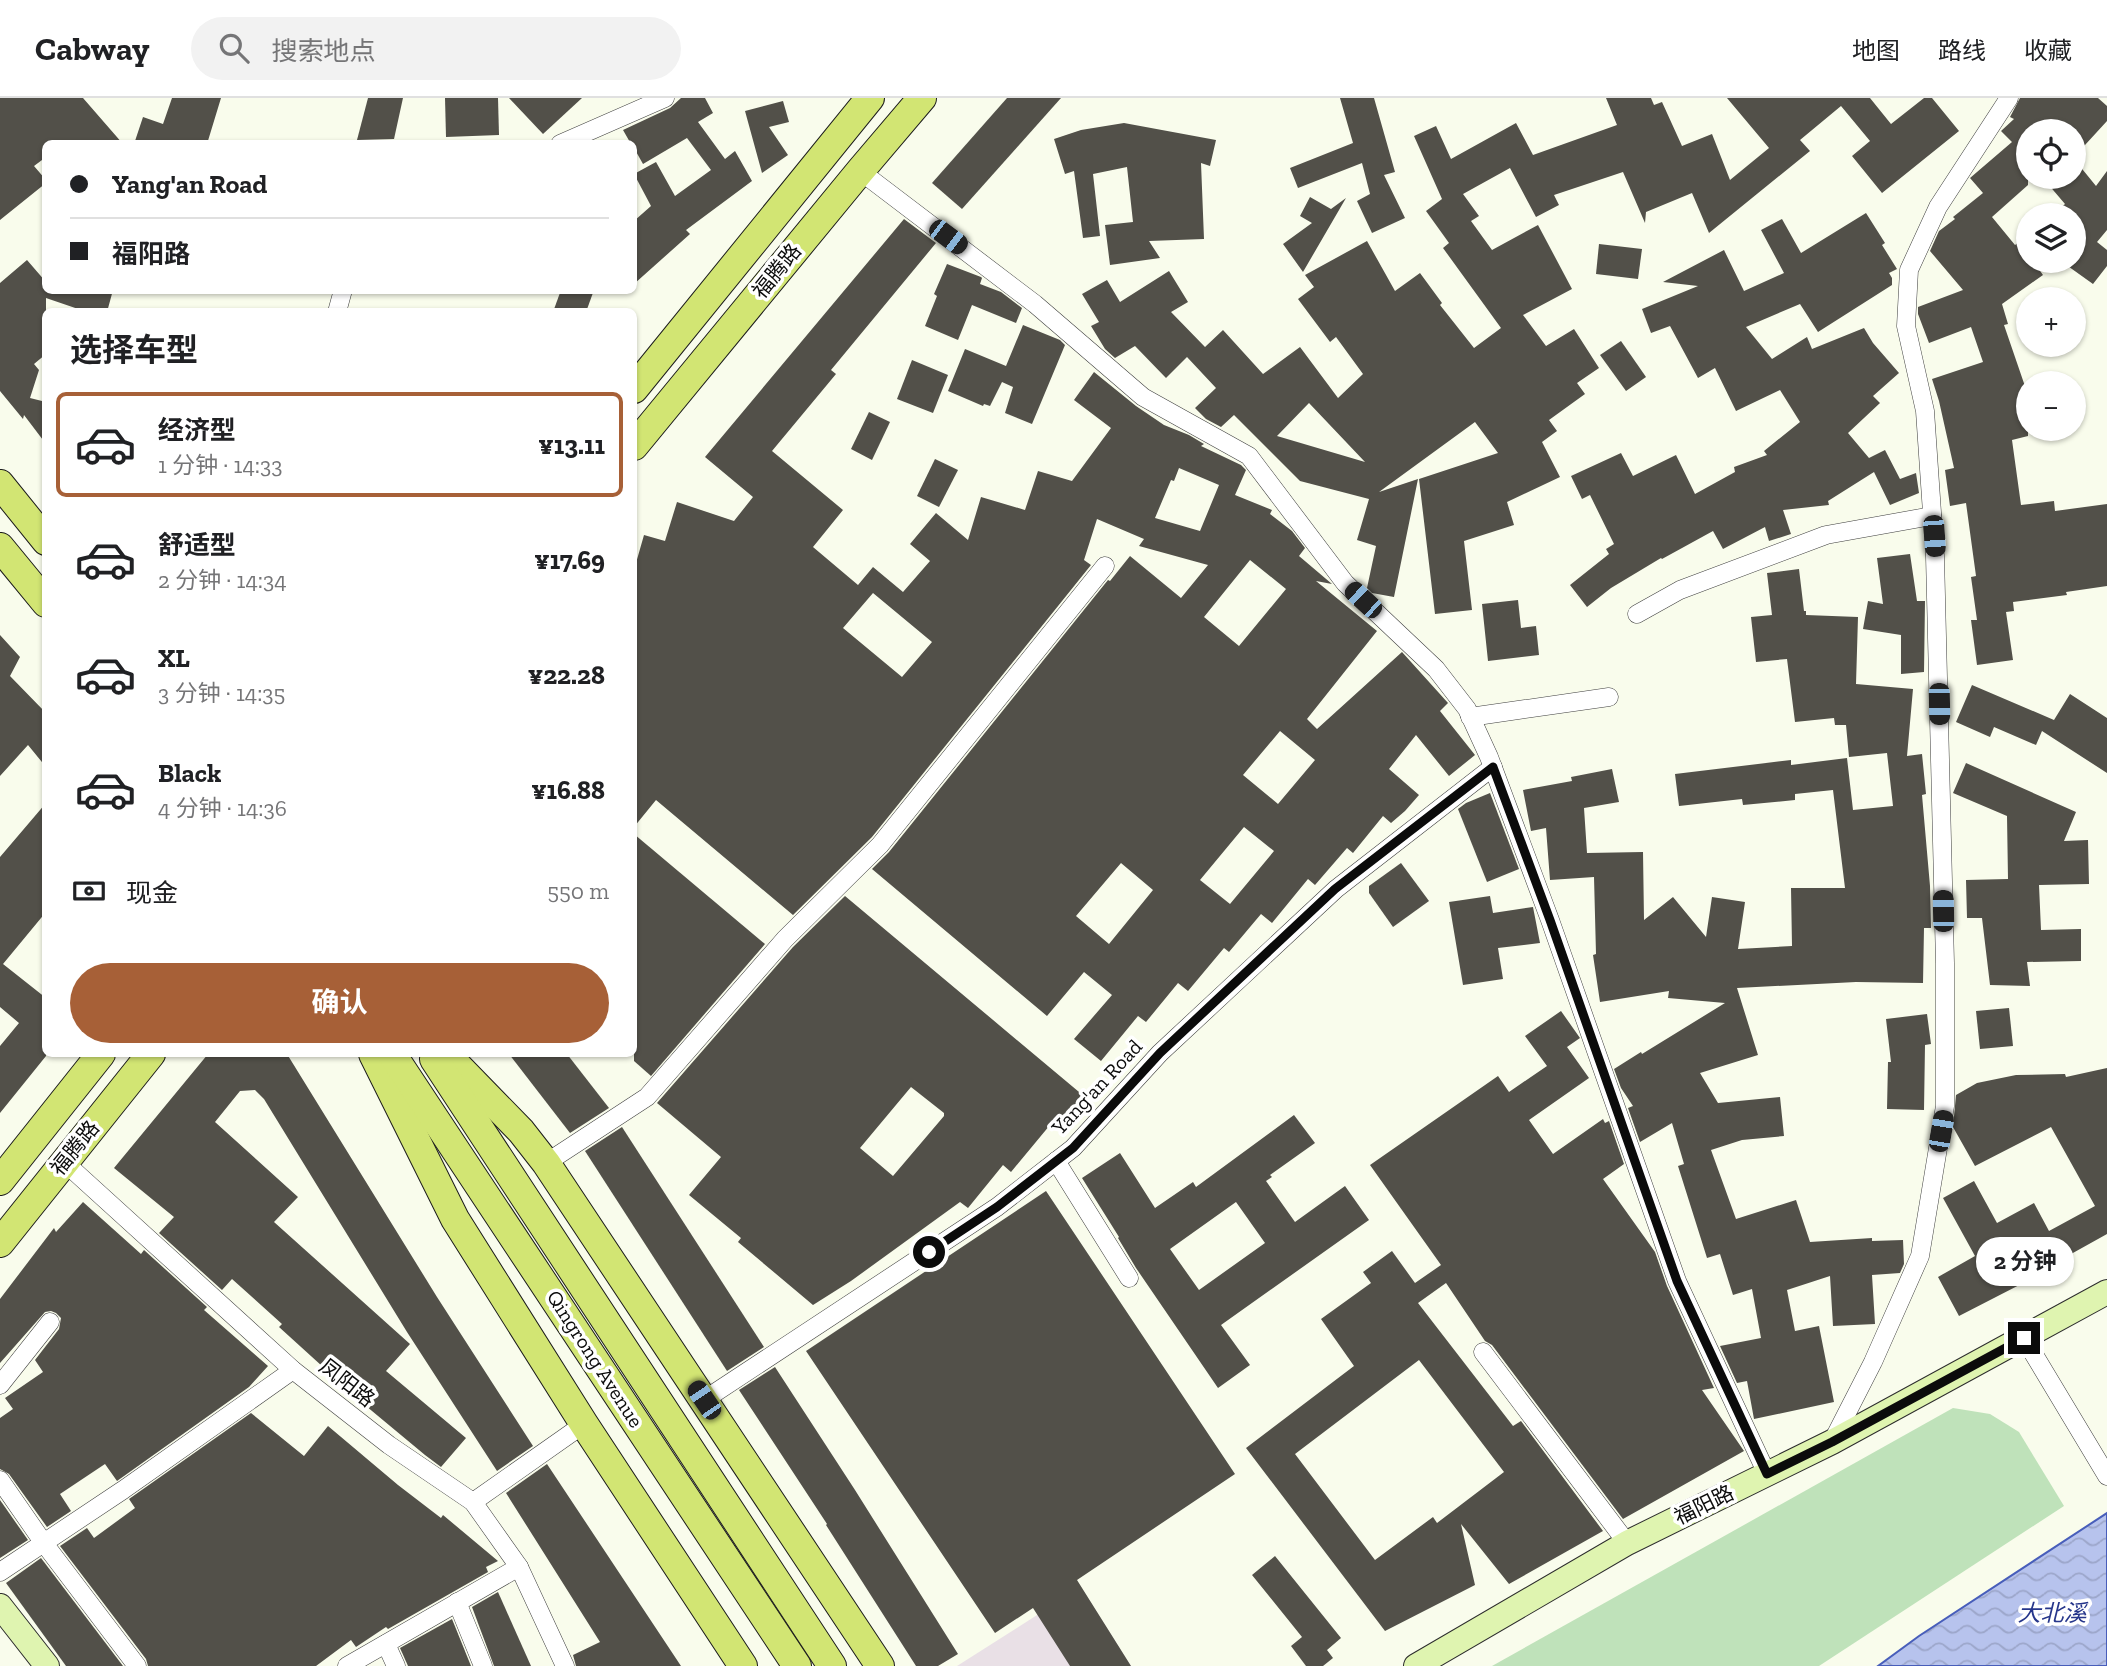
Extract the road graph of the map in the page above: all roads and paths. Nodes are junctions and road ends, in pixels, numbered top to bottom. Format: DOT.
graph roads {
  1 [pos="665,98"];
  2 [pos="870,98"];
  3 [pos="922,98"];
  4 [pos="2009,98"];
  5 [pos="569,140"];
  6 [pos="860,171"];
  7 [pos="637,384"];
  8 [pos="637,442"];
  9 [pos="0,484"];
  10 [pos="1932,516"];
  11 [pos="42,536"];
  12 [pos="0,547"];
  13 [pos="1105,566"];
  14 [pos="42,598"];
  15 [pos="1637,614"];
  16 [pos="1608,697"];
  17 [pos="1470,717"];
  18 [pos="1493,767"];
  19 [pos="99,1057"];
  20 [pos="149,1057"];
  21 [pos="374,1057"];
  22 [pos="394,1057"];
  23 [pos="433,1057"];
  24 [pos="449,1057"];
  25 [pos="63,1161"];
  26 [pos="1056,1161"];
  27 [pos="546,1163"];
  28 [pos="0,1181"];
  29 [pos="0,1243"];
  30 [pos="1129,1278"];
  31 [pos="2107,1292"];
  32 [pos="50,1322"];
  33 [pos="2024,1338"];
  34 [pos="1483,1352"];
  35 [pos="293,1370"];
  36 [pos="0,1385"];
  37 [pos="704,1400"];
  38 [pos="584,1424"];
  39 [pos="1832,1442"];
  40 [pos="1767,1474"];
  41 [pos="2107,1476"];
  42 [pos="0,1480"];
  43 [pos="473,1502"];
  44 [pos="43,1542"];
  45 [pos="1627,1543"];
  46 [pos="519,1567"];
  47 [pos="0,1572"];
  48 [pos="457,1602"];
  49 [pos="0,1605"];
  50 [pos="386,1644"];
  51 [pos="47,1666"];
  52 [pos="137,1666"];
  53 [pos="347,1666"];
  54 [pos="396,1666"];
  55 [pos="483,1666"];
  56 [pos="565,1666"];
  57 [pos="743,1666"];
  58 [pos="797,1666"];
  59 [pos="832,1666"];
  60 [pos="880,1666"];
  61 [pos="1416,1666"];
  1 -- 5 [label="street"];
  2 -- 7 [label="main road, 福腾路"];
  3 -- 6 [label="main road, 福腾路"];
  4 -- 10 [label="street"];
  6 -- 8 [label="main road, 福腾路"];
  6 -- 17 [label="street"];
  9 -- 11 [label="main road"];
  10 -- 15 [label="street"];
  10 -- 39 [label="street"];
  12 -- 14 [label="main road"];
  13 -- 27 [label="street"];
  16 -- 17 [label="street"];
  17 -- 18 [label="street"];
  18 -- 26 [label="street, Yang'an Road"];
  18 -- 40 [label="street"];
  19 -- 28 [label="main road, 福腾路"];
  20 -- 25 [label="main road, 福腾路"];
  21 -- 38 [label="main road"];
  22 -- 58 [label="main road, Qingrong Avenue"];
  23 -- 59 [label="main road, Qingrong Avenue"];
  24 -- 27 [label="main road"];
  25 -- 29 [label="main road, 福腾路"];
  25 -- 35 [label="street, 凤阳路"];
  26 -- 30 [label="street"];
  26 -- 37 [label="street, Yang'an Road"];
  27 -- 37 [label="main road"];
  31 -- 33 [label="street, 福阳路"];
  32 -- 36 [label="street"];
  33 -- 39 [label="street, 福阳路"];
  33 -- 41 [label="street"];
  34 -- 45 [label="street"];
  35 -- 43 [label="street, 凤阳路"];
  35 -- 44 [label="street"];
  37 -- 60 [label="main road"];
  38 -- 43 [label="street"];
  38 -- 57 [label="main road"];
  39 -- 40 [label="street, 福阳路"];
  40 -- 45 [label="street, 福阳路"];
  42 -- 44 [label="street"];
  43 -- 46 [label="street, 凤阳路"];
  44 -- 47 [label="street"];
  44 -- 52 [label="street"];
  45 -- 61 [label="street, 福阳路"];
  46 -- 48 [label="street"];
  46 -- 56 [label="street, 凤阳路"];
  48 -- 50 [label="street"];
  48 -- 55 [label="street"];
  49 -- 51 [label="street"];
  50 -- 53 [label="street"];
  50 -- 54 [label="street"];
}
